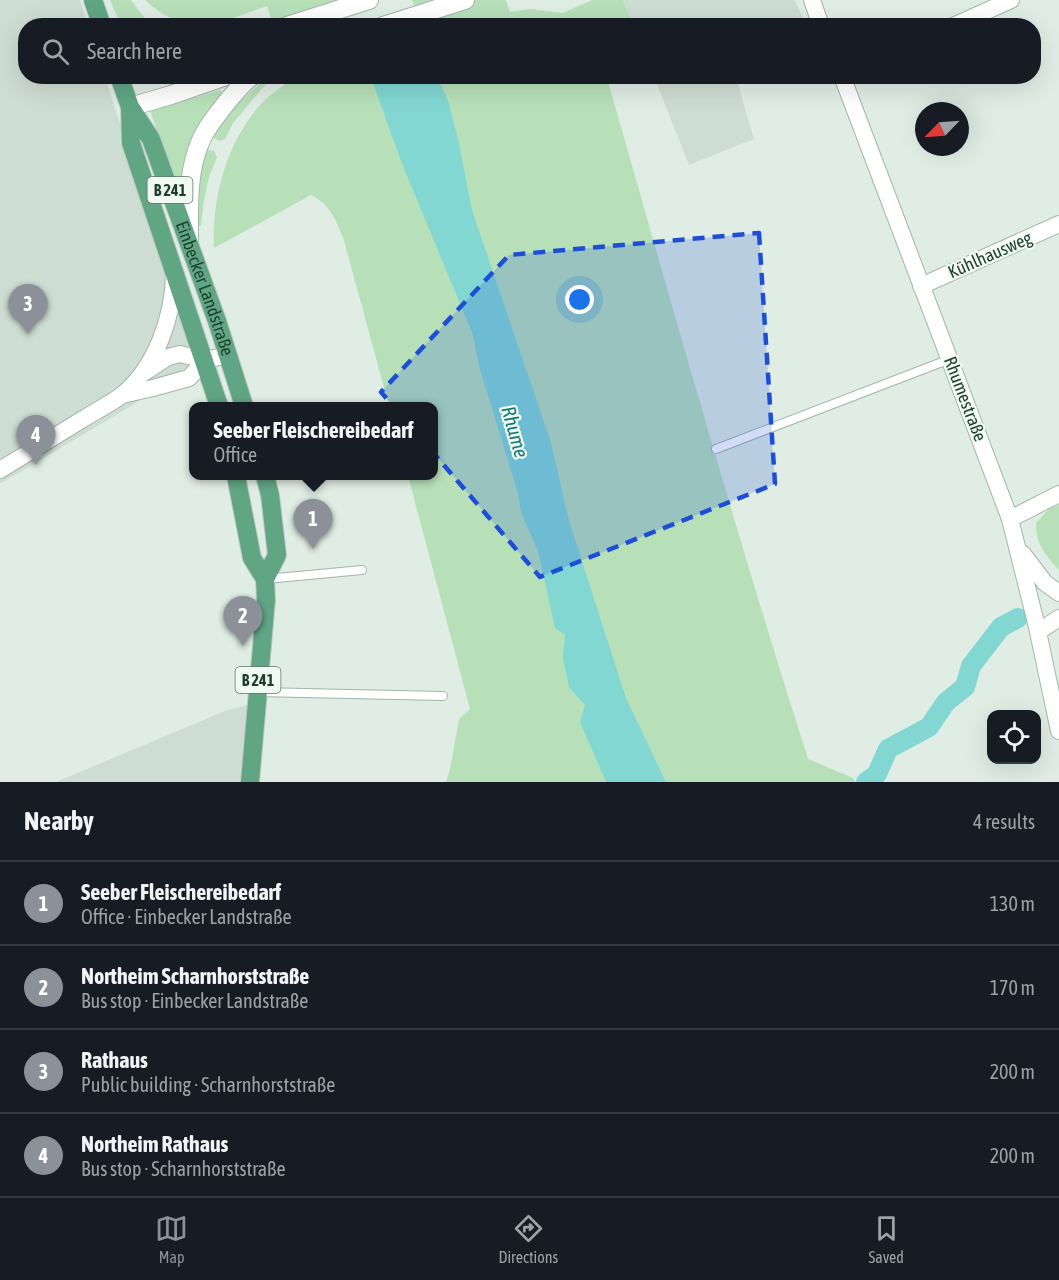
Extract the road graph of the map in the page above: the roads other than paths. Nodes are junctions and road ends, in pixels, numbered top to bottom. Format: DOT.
graph roads {
  1 [pos="93,0"];
  2 [pos="369,0"];
  3 [pos="465,0"];
  4 [pos="812,0"];
  5 [pos="1011,0"];
  6 [pos="99,18"];
  7 [pos="312,18"];
  8 [pos="408,18"];
  9 [pos="818,18"];
  10 [pos="971,18"];
  11 [pos="121,84"];
  12 [pos="203,84"];
  13 [pos="243,84"];
  14 [pos="845,84"];
  15 [pos="130,107"];
  16 [pos="1059,224"];
  17 [pos="189,242"];
  18 [pos="174,267"];
  19 [pos="921,286"];
  20 [pos="228,355"];
  21 [pos="205,360"];
  22 [pos="950,360"];
  23 [pos="142,374"];
  24 [pos="122,395"];
  25 [pos="218,402"];
  26 [pos="243,402"];
  27 [pos="716,449"];
  28 [pos="0,470"];
  29 [pos="237,480"];
  30 [pos="266,480"];
  31 [pos="1059,494"];
  32 [pos="1010,519"];
  33 [pos="1017,545"];
  34 [pos="362,570"];
  35 [pos="265,579"];
  36 [pos="1059,593"];
  37 [pos="1059,618"];
  38 [pos="1038,632"];
  39 [pos="256,692"];
  40 [pos="443,696"];
  41 [pos="1059,731"];
  42 [pos="250,782"];
  1 -- 6 [label="main road"];
  2 -- 7 [label="street"];
  3 -- 8 [label="street"];
  4 -- 9 [label="street"];
  5 -- 10 [label="street"];
  11 -- 15 [label="main road, Einbecker Landstraße / B 241"];
  12 -- 15 [label="street"];
  13 -- 17 [label="street"];
  14 -- 19 [label="street, Rhumestraße"];
  15 -- 17 [label="main road, Einbecker Landstraße / B 241"];
  15 -- 18 [label="main road, Einbecker Landstraße / B 241"];
  16 -- 19 [label="street, Kühlhausweg"];
  17 -- 20 [label="main road, Einbecker Landstraße / B 241"];
  18 -- 21 [label="main road, Einbecker Landstraße / B 241"];
  18 -- 23 [label="street"];
  19 -- 22 [label="street, Rhumestraße"];
  20 -- 21 [label="street"];
  20 -- 26 [label="main road, Einbecker Landstraße / B 241"];
  21 -- 23 [label="street"];
  21 -- 24 [label="street"];
  21 -- 25 [label="main road, Einbecker Landstraße / B 241"];
  22 -- 27 [label="lane"];
  22 -- 32 [label="street, Rhumestraße"];
  23 -- 24 [label="street"];
  24 -- 28 [label="street"];
  29 -- 35 [label="main road, B 241"];
  30 -- 35 [label="main road, B 241"];
  31 -- 32 [label="street"];
  32 -- 33 [label="street, Rhumestraße"];
  33 -- 36 [label="street"];
  33 -- 38 [label="street, Rhumestraße"];
  34 -- 35 [label="lane"];
  35 -- 39 [label="main road, B 241"];
  37 -- 38 [label="street"];
  38 -- 41 [label="street, Rhumestraße"];
  39 -- 40 [label="lane"];
  39 -- 42 [label="main road, B 241"];
}
